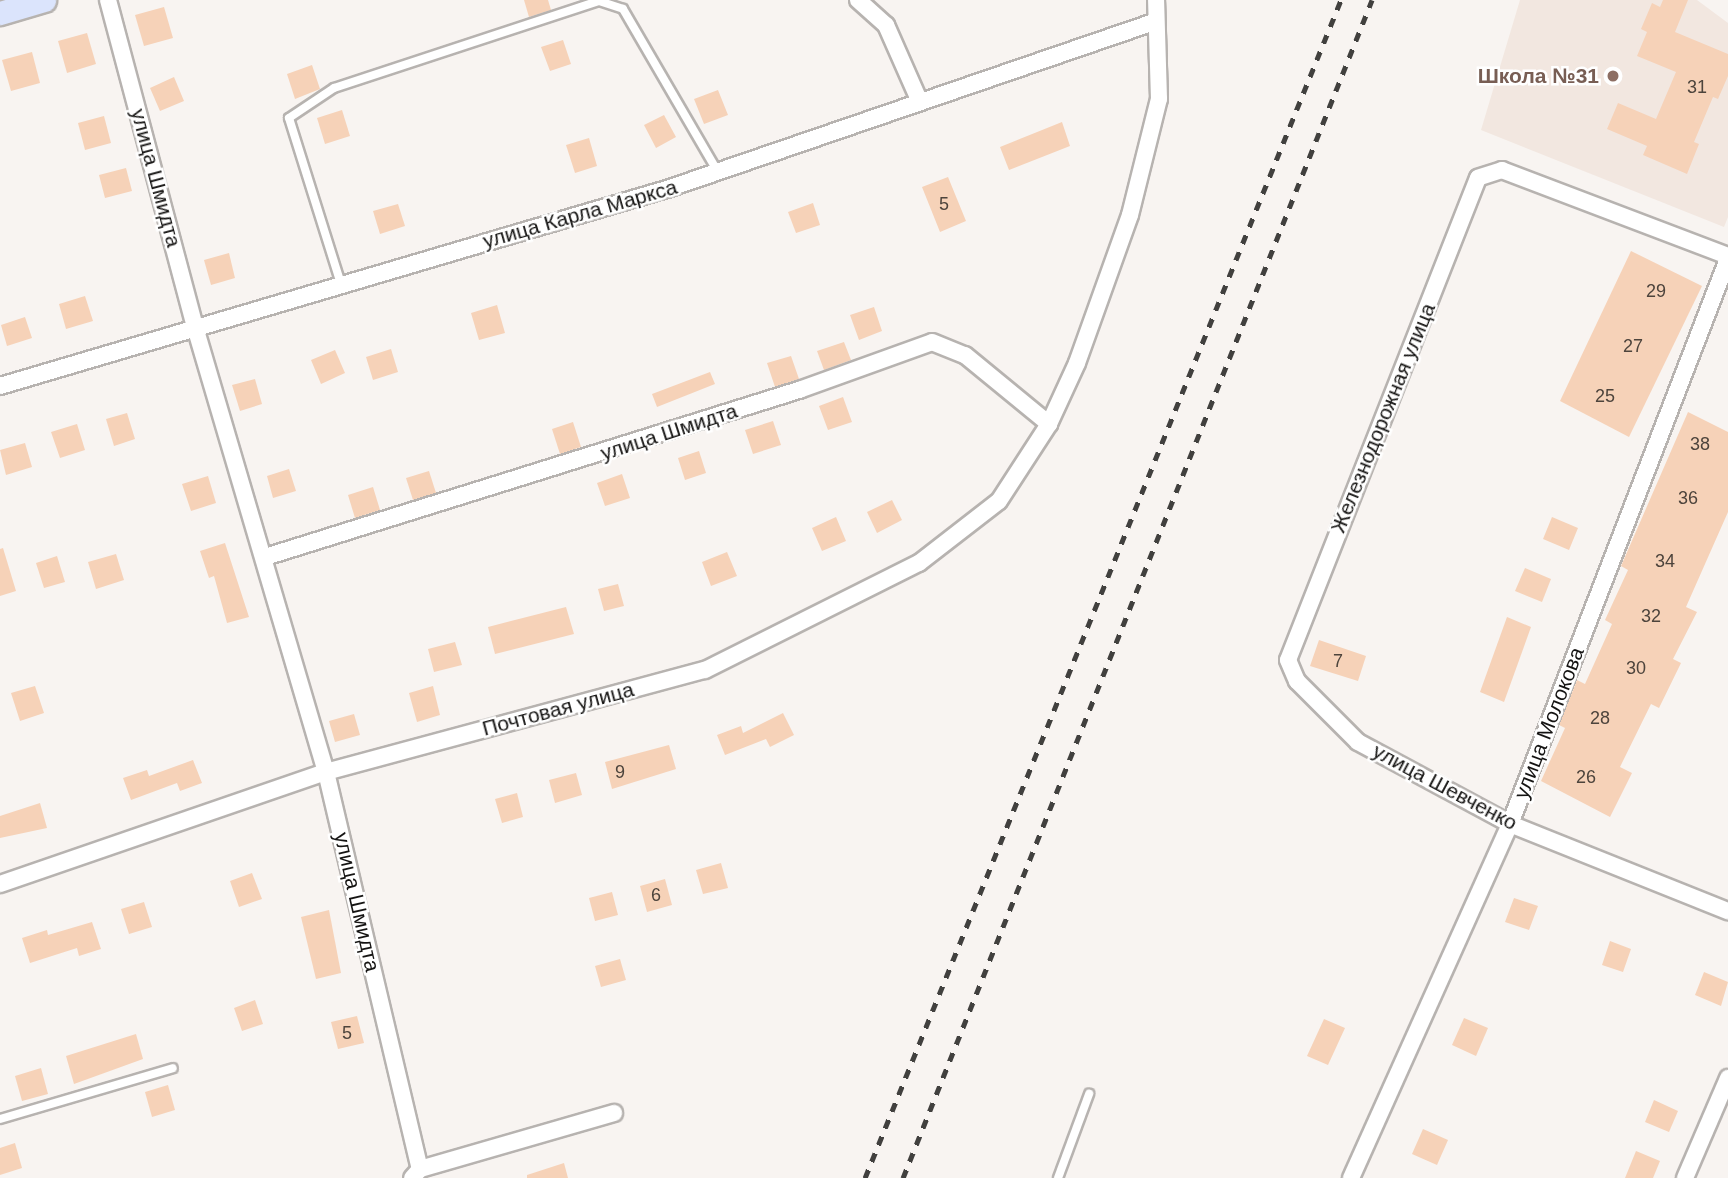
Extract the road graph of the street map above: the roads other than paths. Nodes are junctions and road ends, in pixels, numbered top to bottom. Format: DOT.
graph roads {
  1 [pos="44,0"];
  2 [pos="108,0"];
  3 [pos="858,0"];
  4 [pos="1157,0"];
  5 [pos="0,13"];
  6 [pos="1154,22"];
  7 [pos="920,102"];
  8 [pos="718,172"];
  9 [pos="1728,257"];
  10 [pos="341,284"];
  11 [pos="195,327"];
  12 [pos="0,386"];
  13 [pos="1049,424"];
  14 [pos="265,556"];
  15 [pos="1297,681"];
  16 [pos="326,772"];
  17 [pos="1510,824"];
  18 [pos="0,884"];
  19 [pos="1728,911"];
  20 [pos="173,1068"];
  21 [pos="1728,1079"];
  22 [pos="1089,1094"];
  23 [pos="614,1113"];
  24 [pos="0,1119"];
  25 [pos="416,1173"];
  26 [pos="1058,1178"];
  27 [pos="1351,1178"];
  28 [pos="1685,1178"];
  1 -- 5 [label="main road"];
  2 -- 11 [label="street, улица Шмидта"];
  3 -- 7 [label="street"];
  4 -- 6 [label="street, Почтовая улица"];
  6 -- 7 [label="street, улица Карла Маркса"];
  6 -- 13 [label="street, Почтовая улица"];
  7 -- 8 [label="street, улица Карла Маркса"];
  8 -- 10 [label="street, улица Карла Маркса"];
  8 -- 10 [label="lane"];
  9 -- 15 [label="street, Железнодорожная улица"];
  9 -- 17 [label="street, улица Молокова"];
  10 -- 11 [label="street, улица Карла Маркса"];
  11 -- 12 [label="street, улица Карла Маркса"];
  11 -- 14 [label="street, улица Шмидта"];
  13 -- 14 [label="street, улица Шмидта"];
  13 -- 16 [label="street, Почтовая улица"];
  14 -- 16 [label="street, улица Шмидта"];
  15 -- 17 [label="street, улица Шевченко"];
  16 -- 18 [label="street, Почтовая улица"];
  16 -- 25 [label="street, улица Шмидта"];
  17 -- 19 [label="street, улица Шевченко"];
  17 -- 27 [label="street, улица Молокова"];
  20 -- 24 [label="lane"];
  21 -- 28 [label="street"];
  22 -- 26 [label="lane"];
  23 -- 25 [label="street"];
}
